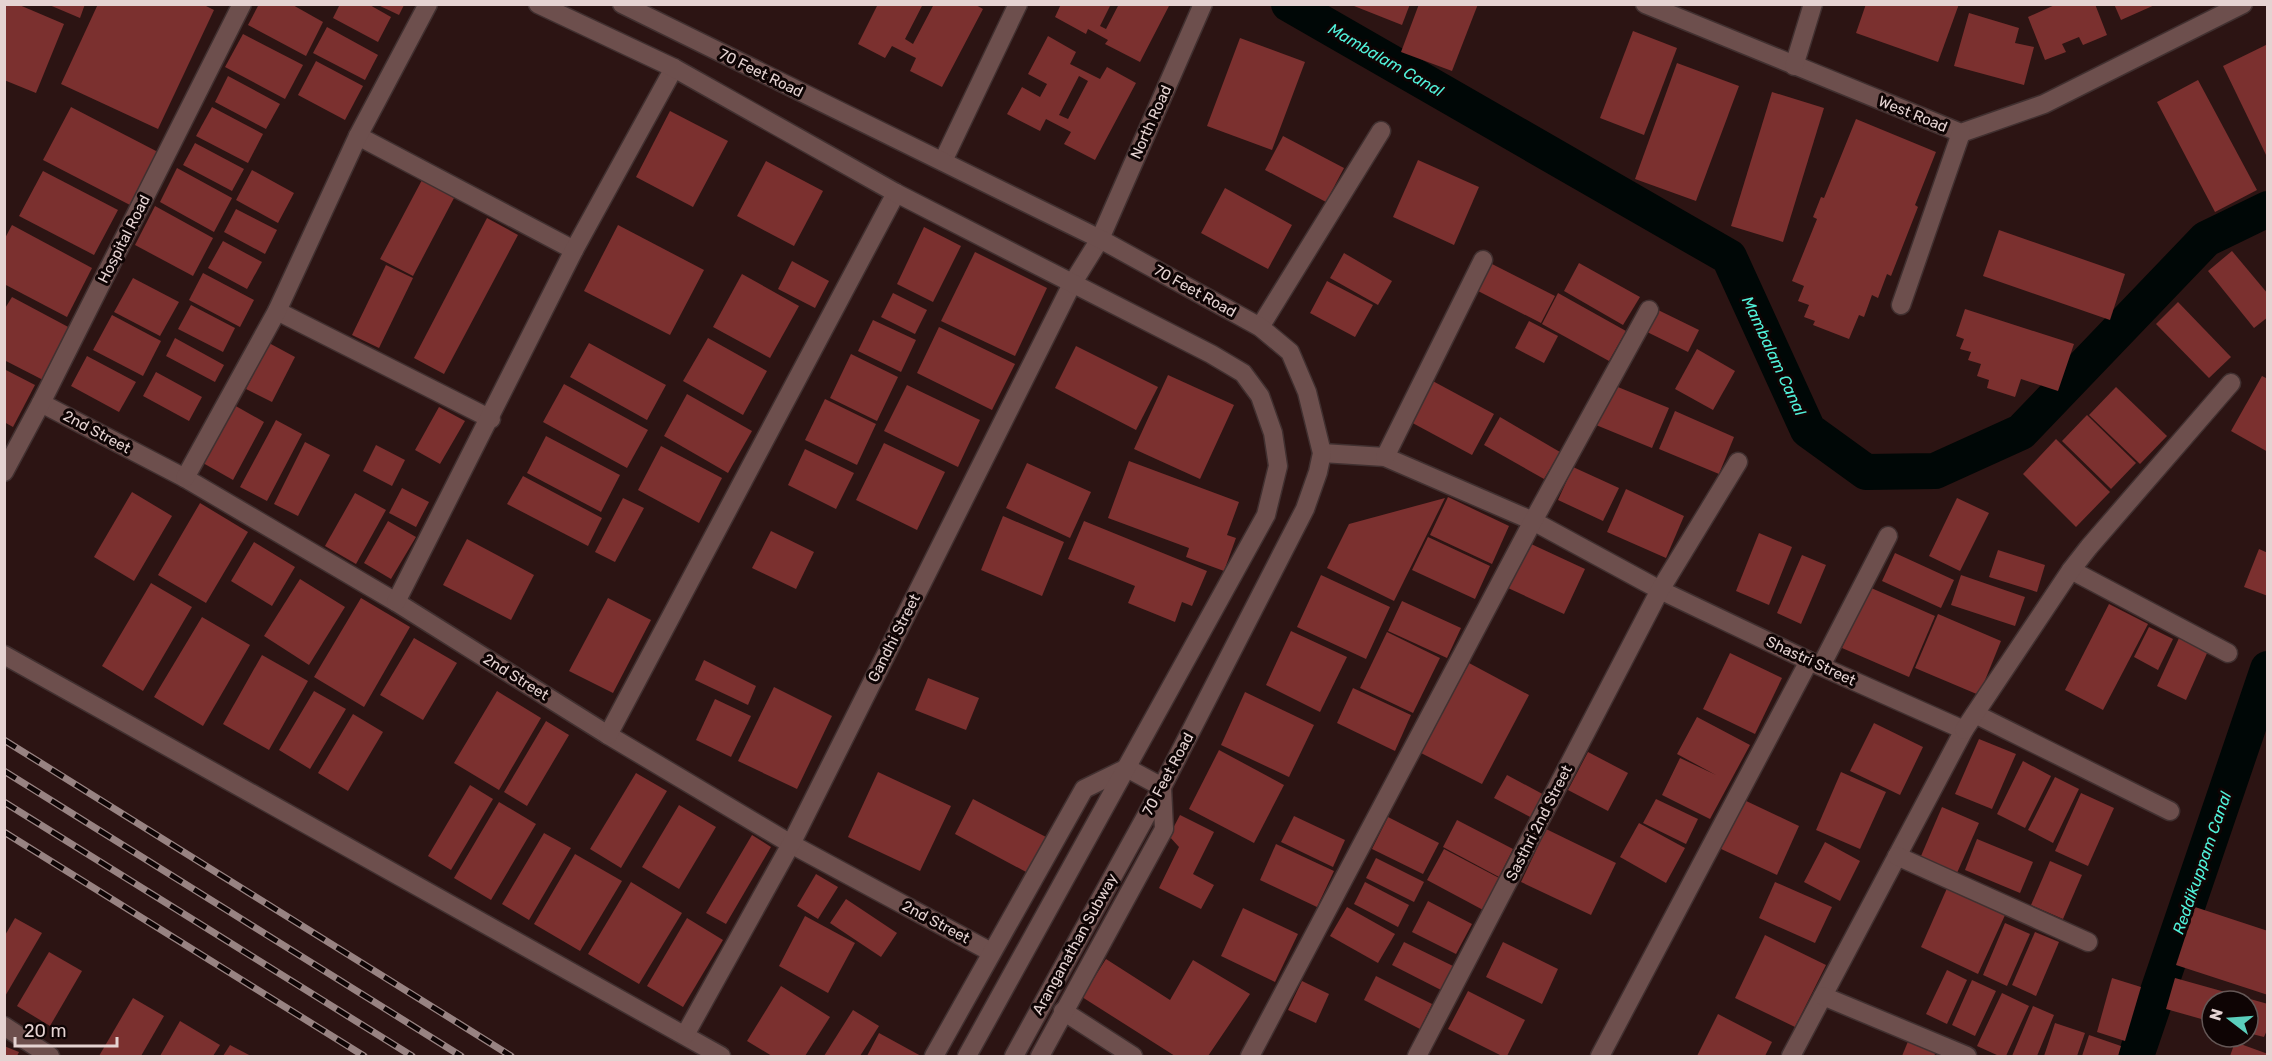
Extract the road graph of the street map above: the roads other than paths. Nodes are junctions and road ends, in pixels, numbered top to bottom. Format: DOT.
graph roads {
  1 [pos="242,4"];
  2 [pos="428,4"];
  3 [pos="538,4"];
  4 [pos="622,4"];
  5 [pos="1018,4"];
  6 [pos="1645,4"];
  7 [pos="1814,4"];
  8 [pos="2243,4"];
  9 [pos="1203,5"];
  10 [pos="1794,66"];
  11 [pos="674,68"];
  12 [pos="1381,131"];
  13 [pos="1961,133"];
  14 [pos="358,136"];
  15 [pos="943,161"];
  16 [pos="896,193"];
  17 [pos="1100,239"];
  18 [pos="574,250"];
  19 [pos="1483,260"];
  20 [pos="1072,284"];
  21 [pos="1901,305"];
  22 [pos="1649,310"];
  23 [pos="277,311"];
  24 [pos="1260,327"];
  25 [pos="2231,384"];
  26 [pos="41,404"];
  27 [pos="491,419"];
  28 [pos="1322,453"];
  29 [pos="1385,457"];
  30 [pos="1738,462"];
  31 [pos="4,472"];
  32 [pos="185,478"];
  33 [pos="1533,521"];
  34 [pos="1888,536"];
  35 [pos="2071,570"];
  36 [pos="1660,590"];
  37 [pos="396,602"];
  38 [pos="2228,654"];
  39 [pos="4,655"];
  40 [pos="1815,663"];
  41 [pos="1976,714"];
  42 [pos="1964,730"];
  43 [pos="608,735"];
  44 [pos="1127,768"];
  45 [pos="1162,787"];
  46 [pos="2170,812"];
  47 [pos="1137,832"];
  48 [pos="791,844"];
  49 [pos="1897,855"];
  50 [pos="2088,942"];
  51 [pos="991,952"];
  52 [pos="1823,996"];
  53 [pos="1063,1011"];
  54 [pos="4,1026"];
  55 [pos="685,1035"];
  56 [pos="50,1056"];
  57 [pos="721,1056"];
  58 [pos="934,1056"];
  59 [pos="967,1056"];
  60 [pos="1014,1056"];
  61 [pos="1040,1056"];
  62 [pos="1133,1056"];
  63 [pos="1250,1056"];
  64 [pos="1417,1056"];
  65 [pos="1600,1056"];
  66 [pos="1791,1056"];
  67 [pos="1966,1056"];
  1 -- 26 [label="street, Hospital Road"];
  2 -- 14 [label="street"];
  3 -- 11 [label="street"];
  4 -- 15 [label="street, 70 Feet Road"];
  5 -- 15 [label="street"];
  6 -- 10 [label="street, West Road"];
  7 -- 10 [label="street"];
  8 -- 13 [label="street, West Road"];
  9 -- 17 [label="street, North Road"];
  10 -- 13 [label="street, West Road"];
  11 -- 16 [label="street"];
  11 -- 18 [label="street"];
  12 -- 24 [label="street"];
  13 -- 21 [label="street"];
  14 -- 18 [label="street"];
  14 -- 23 [label="street"];
  15 -- 17 [label="street, 70 Feet Road"];
  16 -- 20 [label="street"];
  16 -- 43 [label="street"];
  17 -- 20 [label="street, Gandhi Street"];
  17 -- 24 [label="street, 70 Feet Road"];
  18 -- 27 [label="street"];
  19 -- 29 [label="street"];
  20 -- 44 [label="street"];
  20 -- 48 [label="street, Gandhi Street"];
  22 -- 33 [label="street"];
  23 -- 27 [label="street"];
  23 -- 32 [label="street"];
  24 -- 28 [label="street, 70 Feet Road"];
  25 -- 35 [label="street"];
  26 -- 31 [label="street, Hospital Road"];
  26 -- 32 [label="street, 2nd Street"];
  27 -- 37 [label="street"];
  28 -- 29 [label="street, Shastri Street"];
  28 -- 45 [label="street, 70 Feet Road"];
  29 -- 33 [label="street, Shastri Street"];
  30 -- 36 [label="street, Sasthri 2nd Street"];
  32 -- 37 [label="street, 2nd Street"];
  33 -- 36 [label="street, Shastri Street"];
  33 -- 63 [label="street"];
  34 -- 40 [label="street"];
  35 -- 38 [label="street"];
  35 -- 41 [label="street"];
  36 -- 40 [label="street, Shastri Street"];
  36 -- 64 [label="street, Sasthri 2nd Street"];
  37 -- 43 [label="street, 2nd Street"];
  39 -- 55 [label="street"];
  40 -- 42 [label="street, Shastri Street"];
  40 -- 65 [label="street"];
  41 -- 42 [label="street"];
  41 -- 46 [label="street"];
  42 -- 49 [label="street"];
  43 -- 48 [label="street, 2nd Street"];
  44 -- 45 [label="street"];
  44 -- 51 [label="street"];
  44 -- 59 [label="street"];
  45 -- 47 [label="street, 70 Feet Road"];
  45 -- 53 [label="street"];
  47 -- 60 [label="street, Aranganathan Subway"];
  48 -- 51 [label="street, 2nd Street"];
  48 -- 55 [label="street, Gandhi Street"];
  49 -- 50 [label="street"];
  49 -- 52 [label="street"];
  51 -- 58 [label="street"];
  52 -- 66 [label="street"];
  52 -- 67 [label="street"];
  53 -- 61 [label="street"];
  53 -- 62 [label="street"];
  54 -- 56 [label="street"];
  55 -- 57 [label="street"];
}
